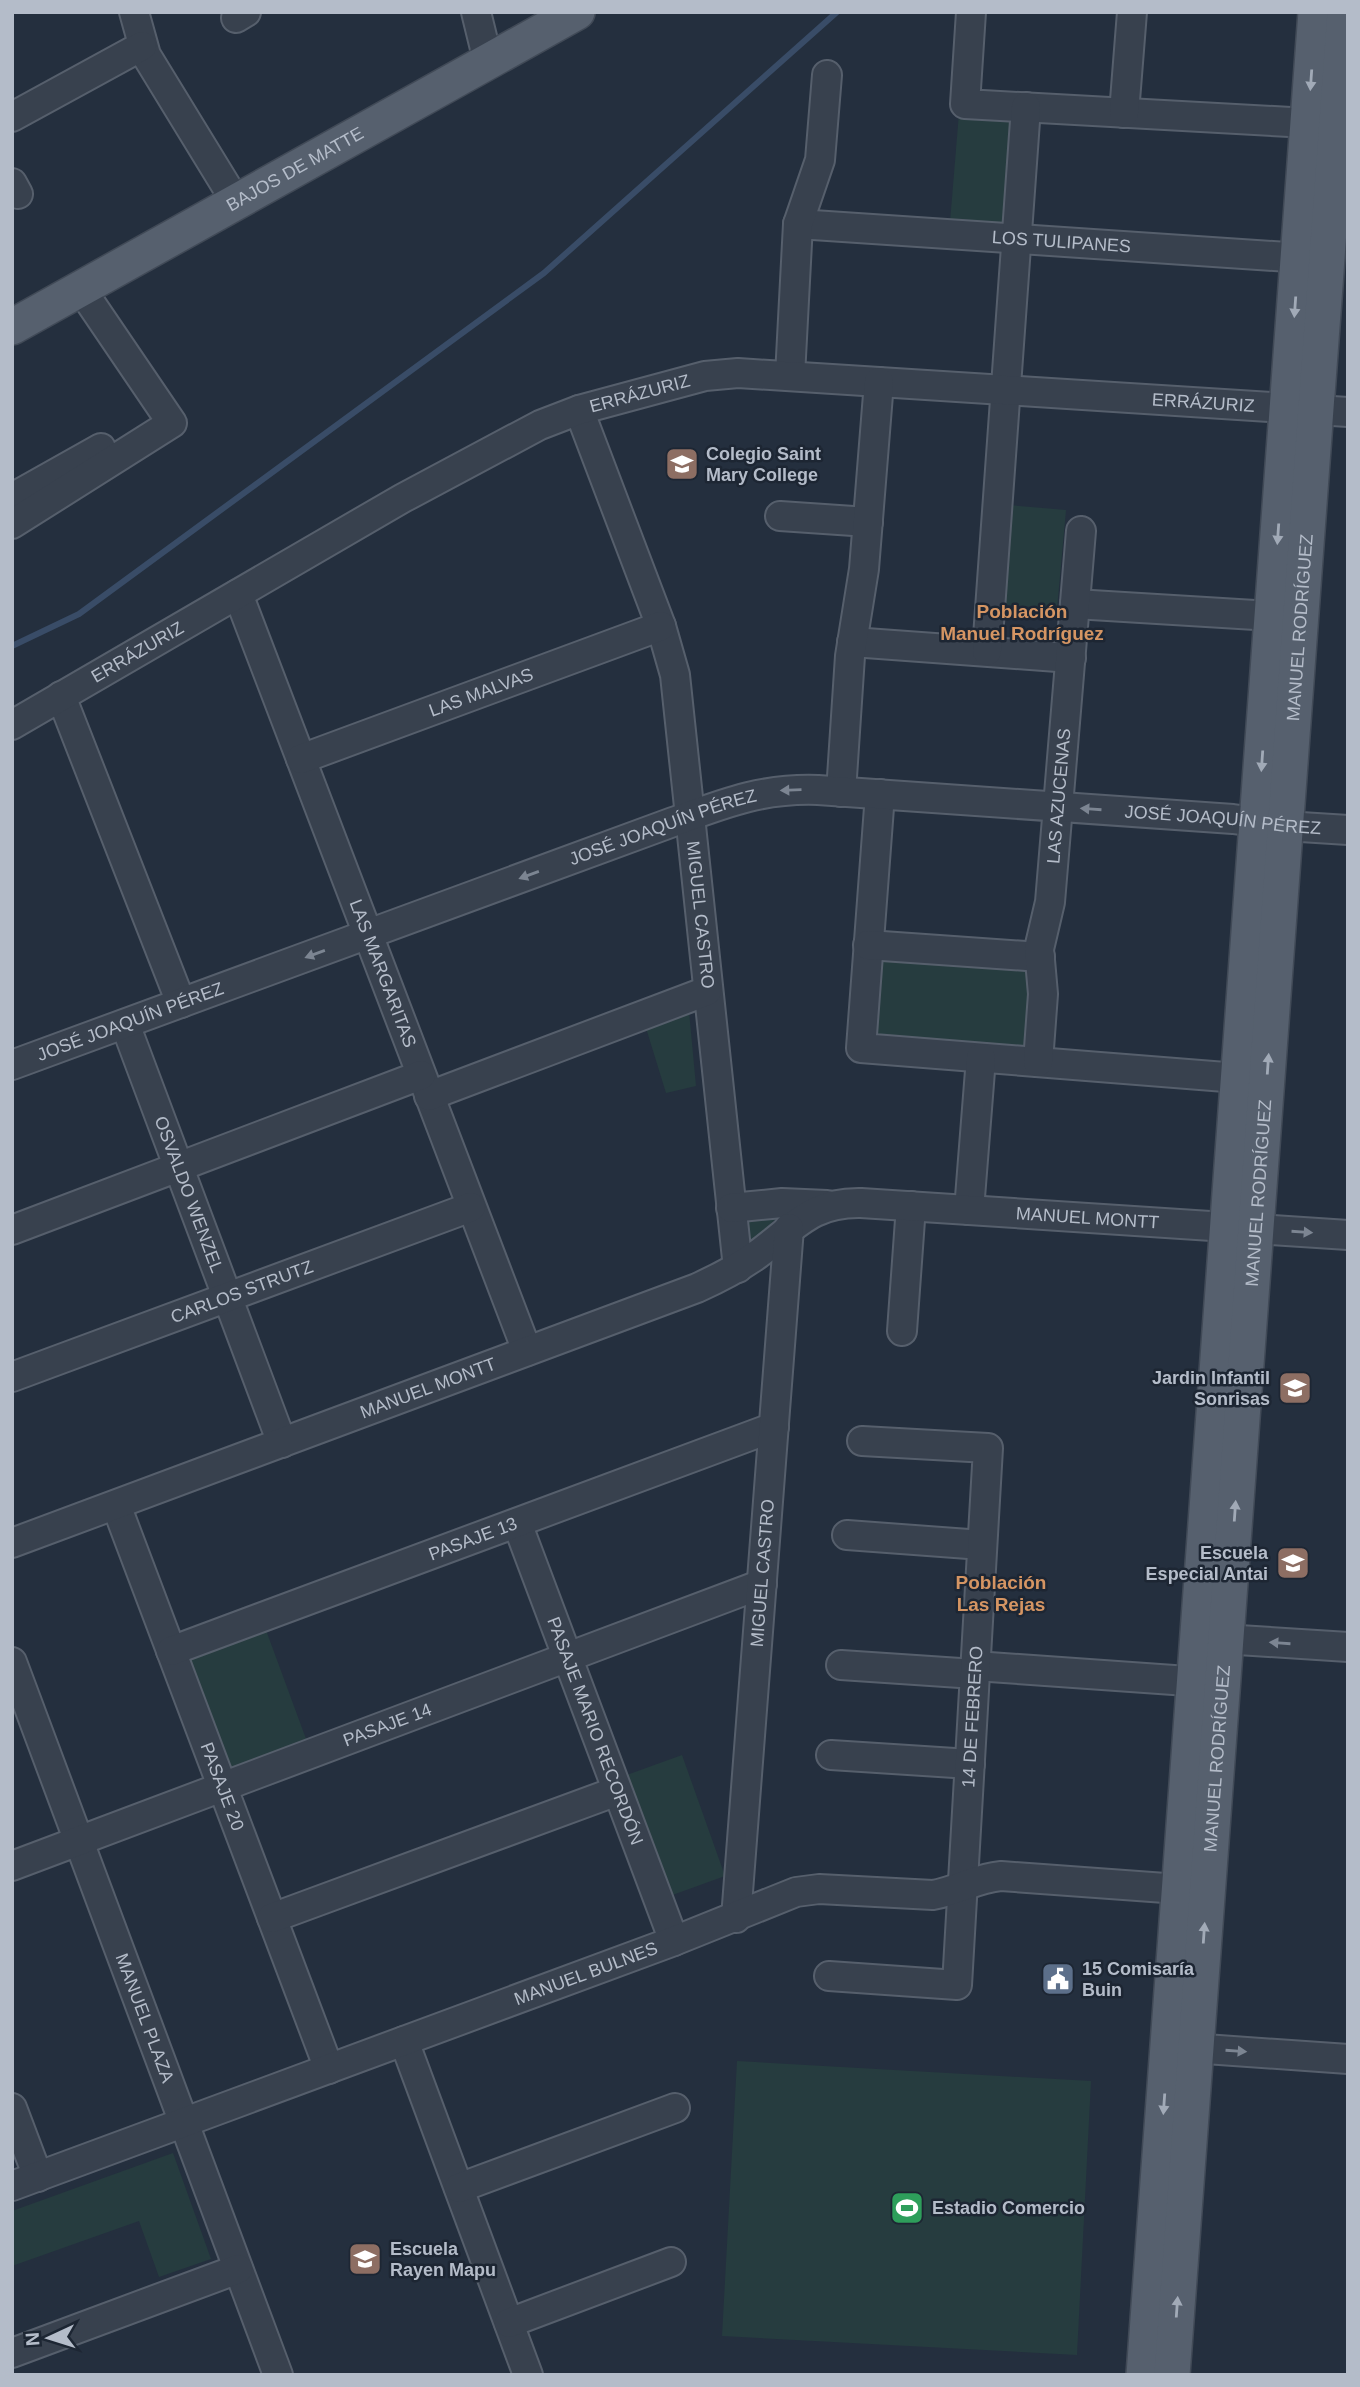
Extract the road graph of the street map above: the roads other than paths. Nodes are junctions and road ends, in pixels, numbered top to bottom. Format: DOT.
graph roads {
  1 [pos="134,12"];
  2 [pos="476,12"];
  3 [pos="577,12"];
  4 [pos="971,12"];
  5 [pos="1132,12"];
  6 [pos="1316,12"];
  7 [pos="1345,12"];
  8 [pos="142,46"];
  9 [pos="488,61"];
  10 [pos="827,75"];
  11 [pos="1026,107"];
  12 [pos="1124,113"];
  13 [pos="12,117"];
  14 [pos="1308,123"];
  15 [pos="236,202"];
  16 [pos="798,225"];
  17 [pos="1017,239"];
  18 [pos="1312,259"];
  19 [pos="81,289"];
  20 [pos="12,327"];
  21 [pos="790,376"];
  22 [pos="879,382"];
  23 [pos="1006,390"];
  24 [pos="1317,409"];
  25 [pos="579,410"];
  26 [pos="168,418"];
  27 [pos="12,498"];
  28 [pos="780,516"];
  29 [pos="867,522"];
  30 [pos="12,524"];
  31 [pos="1081,531"];
  32 [pos="238,594"];
  33 [pos="1075,604"];
  34 [pos="1272,616"];
  35 [pos="661,626"];
  36 [pos="852,642"];
  37 [pos="987,651"];
  38 [pos="1071,658"];
  39 [pos="61,696"];
  40 [pos="12,725"];
  41 [pos="301,759"];
  42 [pos="841,792"];
  43 [pos="880,794"];
  44 [pos="1059,807"];
  45 [pos="690,816"];
  46 [pos="1271,823"];
  47 [pos="1348,830"];
  48 [pos="368,934"];
  49 [pos="868,945"];
  50 [pos="1040,957"];
  51 [pos="707,991"];
  52 [pos="181,1003"];
  53 [pos="125,1024"];
  54 [pos="981,1058"];
  55 [pos="13,1061"];
  56 [pos="1038,1062"];
  57 [pos="1238,1078"];
  58 [pos="425,1085"];
  59 [pos="178,1167"];
  60 [pos="829,1205"];
  61 [pos="911,1206"];
  62 [pos="471,1207"];
  63 [pos="731,1208"];
  64 [pos="969,1210"];
  65 [pos="789,1228"];
  66 [pos="1242,1228"];
  67 [pos="12,1230"];
  68 [pos="1348,1236"];
  69 [pos="737,1268"];
  70 [pos="228,1297"];
  71 [pos="902,1331"];
  72 [pos="527,1352"];
  73 [pos="12,1377"];
  74 [pos="774,1427"];
  75 [pos="862,1441"];
  76 [pos="282,1443"];
  77 [pos="116,1504"];
  78 [pos="517,1522"];
  79 [pos="847,1535"];
  80 [pos="12,1543"];
  81 [pos="982,1545"];
  82 [pos="762,1584"];
  83 [pos="1212,1638"];
  84 [pos="1348,1647"];
  85 [pos="171,1651"];
  86 [pos="567,1658"];
  87 [pos="12,1662"];
  88 [pos="841,1665"];
  89 [pos="975,1670"];
  90 [pos="1208,1683"];
  91 [pos="831,1755"];
  92 [pos="970,1763"];
  93 [pos="223,1787"];
  94 [pos="617,1791"];
  95 [pos="79,1841"];
  96 [pos="12,1866"];
  97 [pos="962,1885"];
  98 [pos="1179,1889"];
  99 [pos="736,1917"];
  100 [pos="272,1918"];
  101 [pos="674,1941"];
  102 [pos="829,1976"];
  103 [pos="404,2041"];
  104 [pos="1182,2048"];
  105 [pos="1348,2059"];
  106 [pos="329,2068"];
  107 [pos="12,2108"];
  108 [pos="675,2108"];
  109 [pos="184,2123"];
  110 [pos="25,2181"];
  111 [pos="459,2188"];
  112 [pos="671,2262"];
  113 [pos="238,2269"];
  114 [pos="509,2323"];
  115 [pos="12,2353"];
  116 [pos="278,2375"];
  117 [pos="528,2375"];
  118 [pos="1144,2375"];
  119 [pos="1172,2375"];
  1 -- 8 [label="street"];
  2 -- 9 [label="street"];
  3 -- 9 [label="main road, BAJOS DE MATTE"];
  4 -- 11 [label="street"];
  5 -- 12 [label="street"];
  6 -- 14 [label="main road, MANUEL RODRÍGUEZ, one-way"];
  7 -- 18 [label="main road, MANUEL RODRÍGUEZ"];
  8 -- 13 [label="street"];
  8 -- 15 [label="street"];
  9 -- 15 [label="main road, BAJOS DE MATTE"];
  10 -- 16 [label="street"];
  11 -- 12 [label="street"];
  11 -- 17 [label="street"];
  12 -- 14 [label="street"];
  14 -- 18 [label="main road, MANUEL RODRÍGUEZ"];
  15 -- 19 [label="main road, BAJOS DE MATTE"];
  16 -- 17 [label="street, LOS TULIPANES"];
  16 -- 21 [label="street"];
  17 -- 18 [label="street, LOS TULIPANES"];
  17 -- 23 [label="street"];
  18 -- 24 [label="main road, MANUEL RODRÍGUEZ"];
  19 -- 20 [label="main road, BAJOS DE MATTE"];
  19 -- 26 [label="street"];
  21 -- 22 [label="street, ERRÁZURIZ"];
  21 -- 25 [label="street, ERRÁZURIZ"];
  22 -- 23 [label="street, ERRÁZURIZ"];
  22 -- 29 [label="street"];
  23 -- 24 [label="street, ERRÁZURIZ"];
  23 -- 37 [label="street"];
  24 -- 34 [label="main road, MANUEL RODRÍGUEZ, one-way"];
  24 -- 46 [label="main road, MANUEL RODRÍGUEZ"];
  25 -- 32 [label="street, ERRÁZURIZ"];
  25 -- 35 [label="street, MIGUEL CASTRO"];
  26 -- 27 [label="street"];
  26 -- 30 [label="street"];
  28 -- 29 [label="street"];
  29 -- 36 [label="street"];
  31 -- 33 [label="street, LAS AZUCENAS"];
  32 -- 39 [label="street, ERRÁZURIZ"];
  32 -- 41 [label="street, LAS MARGARITAS"];
  33 -- 34 [label="street"];
  33 -- 38 [label="street, LAS AZUCENAS"];
  34 -- 46 [label="main road, MANUEL RODRÍGUEZ, one-way"];
  35 -- 41 [label="street, LAS MALVAS"];
  35 -- 45 [label="street, MIGUEL CASTRO"];
  36 -- 37 [label="street"];
  36 -- 42 [label="street"];
  37 -- 38 [label="street"];
  38 -- 44 [label="street, LAS AZUCENAS"];
  39 -- 40 [label="street, ERRÁZURIZ"];
  39 -- 52 [label="street"];
  41 -- 48 [label="street, LAS MARGARITAS"];
  42 -- 43 [label="street, JOSÉ JOAQUÍN PÉREZ"];
  42 -- 45 [label="street, JOSÉ JOAQUÍN PÉREZ, one-way"];
  43 -- 44 [label="street, JOSÉ JOAQUÍN PÉREZ"];
  43 -- 49 [label="street"];
  46 -- 44 [label="street, JOSÉ JOAQUÍN PÉREZ, one-way"];
  44 -- 50 [label="street, LAS AZUCENAS"];
  45 -- 48 [label="street, JOSÉ JOAQUÍN PÉREZ, one-way"];
  45 -- 51 [label="street, MIGUEL CASTRO"];
  46 -- 47 [label="street, JOSÉ JOAQUÍN PÉREZ"];
  46 -- 57 [label="main road, MANUEL RODRÍGUEZ"];
  66 -- 46 [label="main road, MANUEL RODRÍGUEZ, one-way"];
  48 -- 52 [label="street, JOSÉ JOAQUÍN PÉREZ, one-way"];
  48 -- 58 [label="street, LAS MARGARITAS"];
  49 -- 50 [label="street"];
  49 -- 54 [label="street"];
  50 -- 56 [label="street, LAS AZUCENAS"];
  51 -- 58 [label="street"];
  51 -- 63 [label="street, MIGUEL CASTRO"];
  52 -- 53 [label="street, JOSÉ JOAQUÍN PÉREZ"];
  53 -- 55 [label="street, JOSÉ JOAQUÍN PÉREZ"];
  53 -- 59 [label="street, OSVALDO WENZEL"];
  54 -- 56 [label="street"];
  54 -- 64 [label="street"];
  56 -- 57 [label="street"];
  57 -- 66 [label="main road, MANUEL RODRÍGUEZ"];
  58 -- 59 [label="street"];
  58 -- 62 [label="street, LAS MARGARITAS"];
  59 -- 67 [label="street"];
  59 -- 70 [label="street, OSVALDO WENZEL"];
  60 -- 61 [label="street, MANUEL MONTT"];
  60 -- 63 [label="street, MANUEL MONTT"];
  60 -- 65 [label="street, MANUEL MONTT"];
  61 -- 64 [label="street, MANUEL MONTT"];
  61 -- 71 [label="street"];
  62 -- 70 [label="street, CARLOS STRUTZ"];
  62 -- 72 [label="street, LAS MARGARITAS"];
  63 -- 69 [label="street, MIGUEL CASTRO"];
  64 -- 66 [label="street, MANUEL MONTT"];
  65 -- 69 [label="street, MANUEL MONTT"];
  65 -- 74 [label="street, MIGUEL CASTRO"];
  66 -- 68 [label="street, MANUEL MONTT, one-way"];
  66 -- 83 [label="main road, MANUEL RODRÍGUEZ"];
  69 -- 72 [label="street, MANUEL MONTT"];
  70 -- 73 [label="street, CARLOS STRUTZ"];
  70 -- 76 [label="street, OSVALDO WENZEL"];
  72 -- 76 [label="street, MANUEL MONTT"];
  74 -- 78 [label="street, PASAJE 13"];
  74 -- 82 [label="street, MIGUEL CASTRO"];
  75 -- 81 [label="street, 14 DE FEBRERO"];
  76 -- 77 [label="street, MANUEL MONTT"];
  77 -- 80 [label="street, MANUEL MONTT"];
  77 -- 85 [label="street, PASAJE 20"];
  78 -- 85 [label="street, PASAJE 13"];
  78 -- 86 [label="street, PASAJE MARIO RECORDÓN"];
  79 -- 81 [label="street"];
  81 -- 89 [label="street, 14 DE FEBRERO"];
  82 -- 86 [label="street, PASAJE 14"];
  82 -- 99 [label="street, MIGUEL CASTRO"];
  84 -- 83 [label="street, one-way"];
  83 -- 90 [label="main road, MANUEL RODRÍGUEZ"];
  85 -- 93 [label="street, PASAJE 20"];
  86 -- 93 [label="street, PASAJE 14"];
  86 -- 94 [label="street, PASAJE MARIO RECORDÓN"];
  87 -- 95 [label="street, MANUEL PLAZA"];
  88 -- 89 [label="street"];
  89 -- 90 [label="street"];
  89 -- 92 [label="street, 14 DE FEBRERO"];
  90 -- 98 [label="main road, MANUEL RODRÍGUEZ"];
  104 -- 90 [label="main road, MANUEL RODRÍGUEZ, one-way"];
  91 -- 92 [label="street"];
  92 -- 97 [label="street, 14 DE FEBRERO"];
  93 -- 95 [label="street, PASAJE 14"];
  93 -- 100 [label="street, PASAJE 20"];
  94 -- 100 [label="street"];
  94 -- 101 [label="street, PASAJE MARIO RECORDÓN"];
  95 -- 96 [label="street, PASAJE 14"];
  95 -- 109 [label="street, MANUEL PLAZA"];
  97 -- 98 [label="street, MANUEL BULNES"];
  97 -- 99 [label="street, MANUEL BULNES"];
  97 -- 102 [label="street, 14 DE FEBRERO"];
  98 -- 104 [label="main road, MANUEL RODRÍGUEZ"];
  99 -- 101 [label="street, MANUEL BULNES"];
  100 -- 106 [label="street, PASAJE 20"];
  101 -- 103 [label="street, MANUEL BULNES"];
  103 -- 106 [label="street, MANUEL BULNES"];
  103 -- 111 [label="street"];
  104 -- 105 [label="street, one-way"];
  104 -- 118 [label="main road, MANUEL RODRÍGUEZ, one-way"];
  119 -- 104 [label="main road, MANUEL RODRÍGUEZ, one-way"];
  106 -- 109 [label="street, MANUEL BULNES"];
  107 -- 110 [label="street"];
  108 -- 111 [label="street"];
  109 -- 110 [label="street, MANUEL BULNES"];
  109 -- 113 [label="street, MANUEL PLAZA"];
  111 -- 114 [label="street"];
  112 -- 114 [label="street"];
  113 -- 115 [label="street"];
  113 -- 116 [label="street, MANUEL PLAZA"];
  114 -- 117 [label="street"];
}
